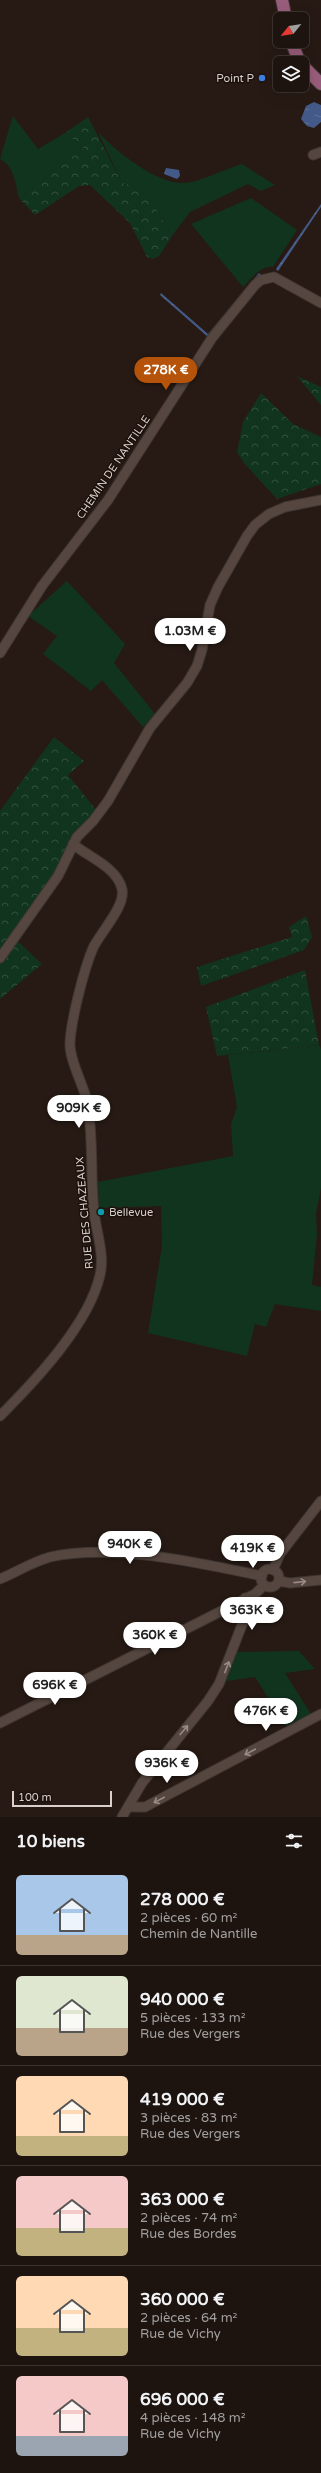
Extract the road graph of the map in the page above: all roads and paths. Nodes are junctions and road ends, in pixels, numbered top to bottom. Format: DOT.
graph roads {
  1 [pos="282,0"];
  2 [pos="285,12"];
  3 [pos="309,72"];
  4 [pos="321,84"];
  5 [pos="321,303"];
  6 [pos="321,500"];
  7 [pos="0,652"];
  8 [pos="73,844"];
  9 [pos="0,958"];
  10 [pos="0,1416"];
  11 [pos="321,1501"];
  12 [pos="273,1570"];
  13 [pos="262,1576"];
  14 [pos="0,1579"];
  15 [pos="321,1580"];
  16 [pos="279,1581"];
  17 [pos="264,1585"];
  18 [pos="245,1598"];
  19 [pos="321,1714"];
  20 [pos="0,1723"];
  21 [pos="130,1807"];
  22 [pos="122,1817"];
  1 -- 2 [label="main road"];
  3 -- 4 [label="main road"];
  5 -- 7 [label="street, CHEMIN DE NANTILLE"];
  6 -- 8 [label="street"];
  8 -- 9 [label="street"];
  8 -- 10 [label="street, RUE DES CHAZEAUX"];
  11 -- 12 [label="street"];
  12 -- 13 [label="street"];
  12 -- 16 [label="street"];
  13 -- 14 [label="street"];
  13 -- 17 [label="street"];
  16 -- 15 [label="street, one-way"];
  16 -- 17 [label="street"];
  17 -- 18 [label="street"];
  18 -- 20 [label="street"];
  21 -- 18 [label="street, one-way"];
  19 -- 21 [label="street, one-way"];
  21 -- 22 [label="street"];
}
